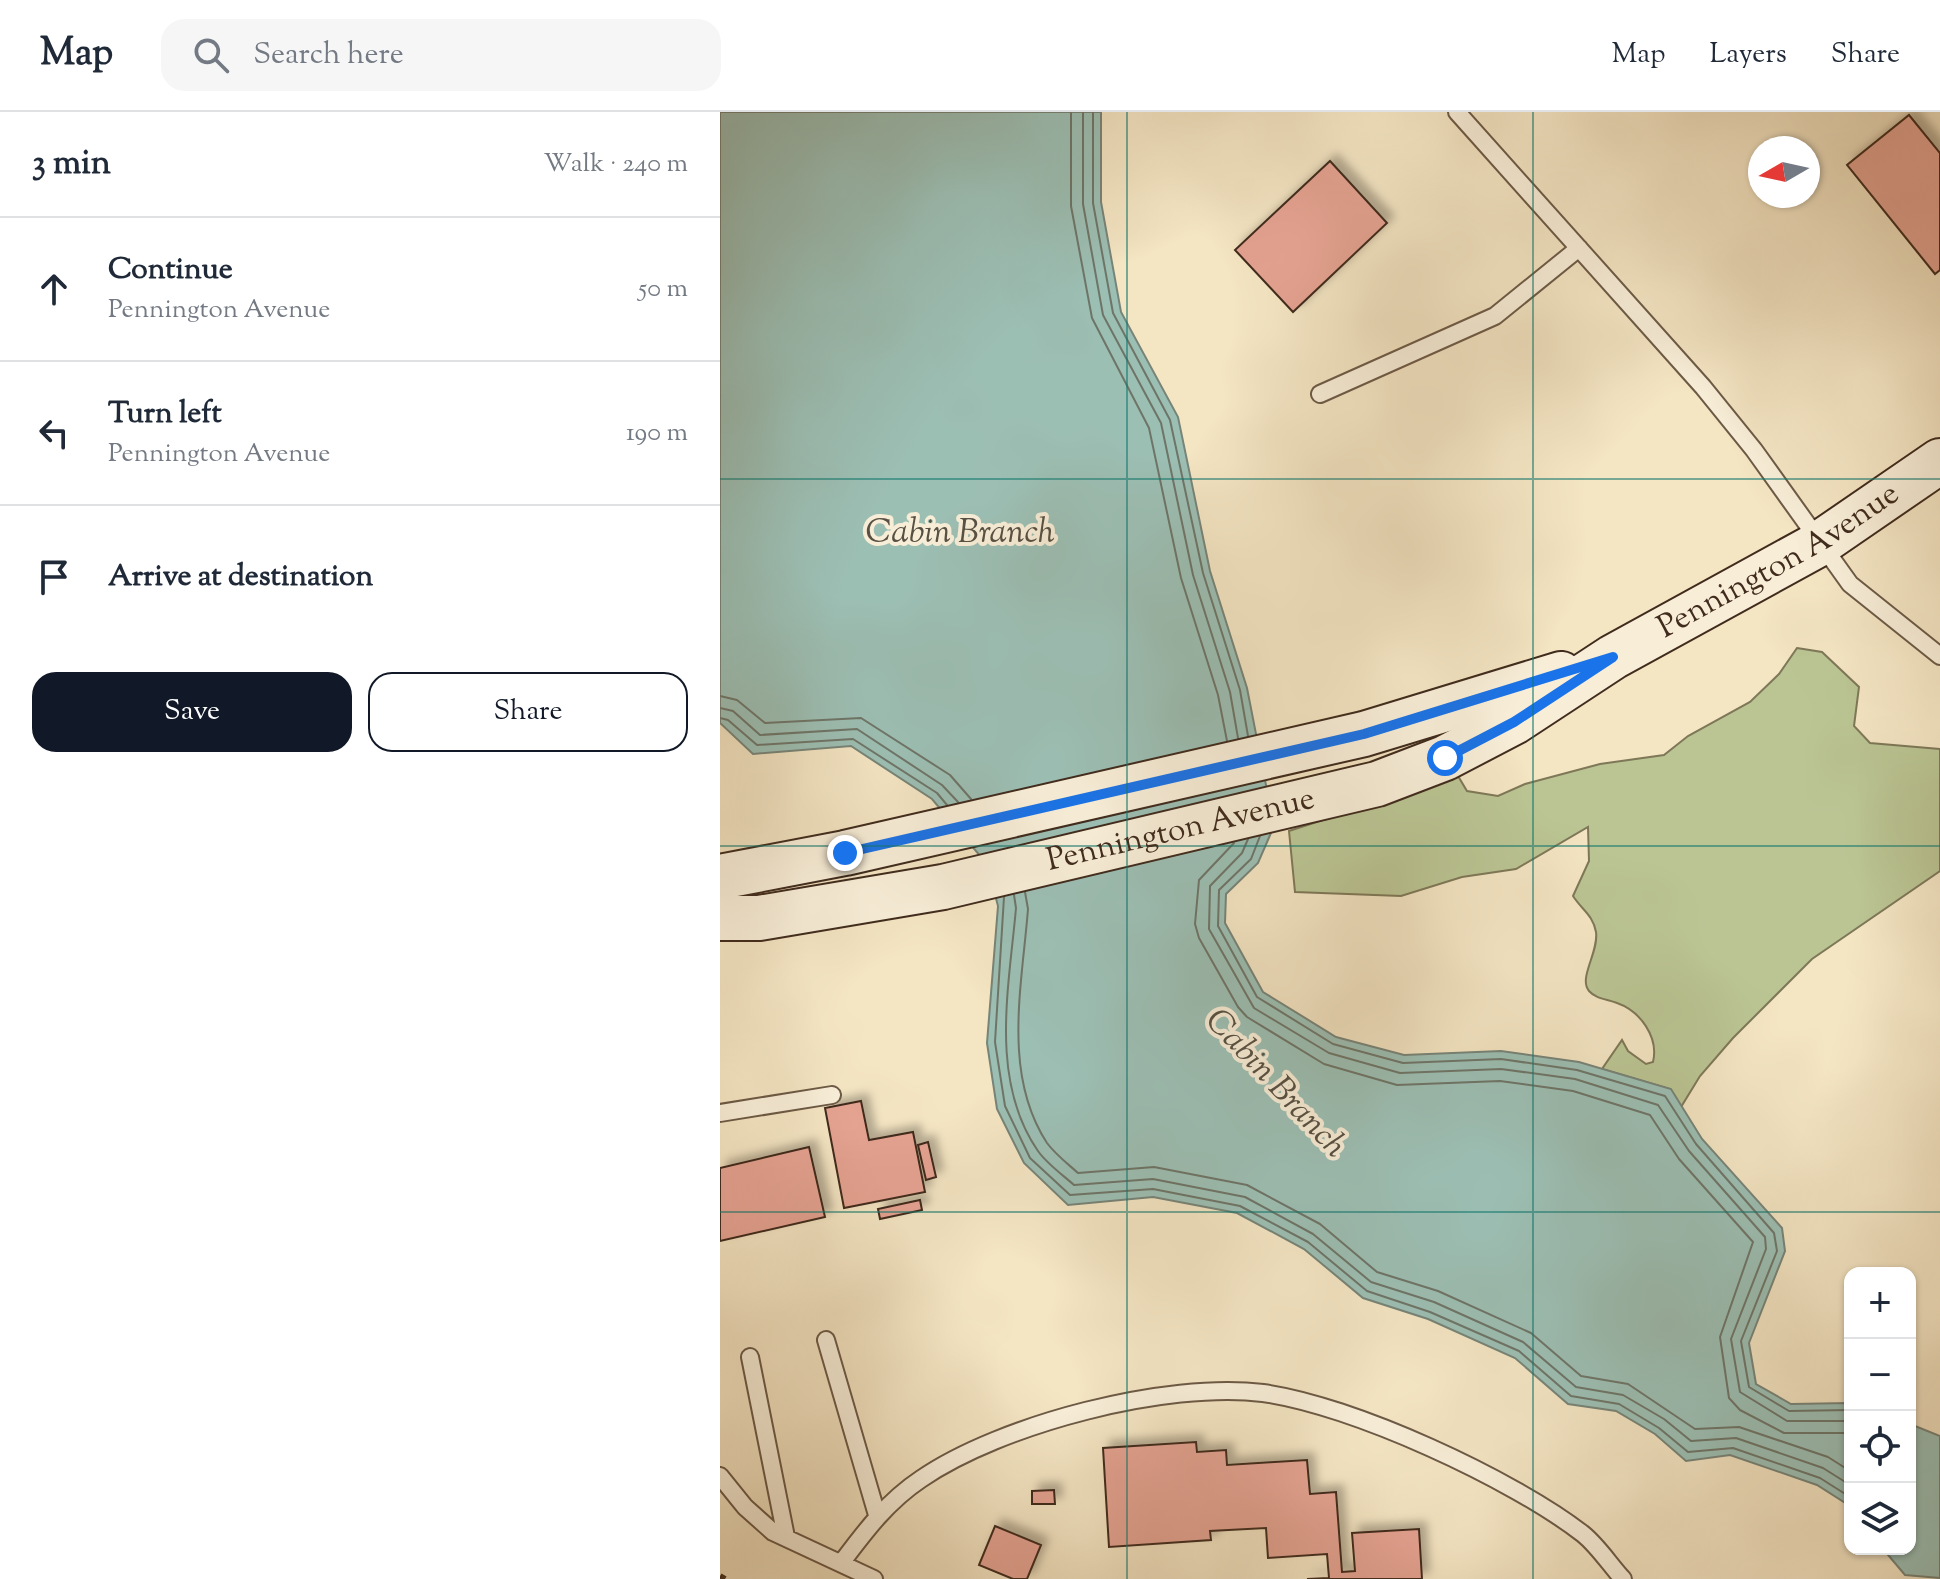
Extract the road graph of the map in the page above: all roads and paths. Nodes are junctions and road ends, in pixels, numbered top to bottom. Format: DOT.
graph roads {
  1 [pos="1457,112"];
  2 [pos="1579,248"];
  3 [pos="1320,394"];
  4 [pos="1940,461"];
  5 [pos="1819,544"];
  6 [pos="1940,656"];
  7 [pos="1613,657"];
  8 [pos="720,877"];
  9 [pos="720,918"];
  10 [pos="832,1095"];
  11 [pos="720,1113"];
  12 [pos="826,1340"];
  13 [pos="750,1357"];
  14 [pos="720,1476"];
  15 [pos="877,1515"];
  16 [pos="786,1537"];
  17 [pos="842,1562"];
  18 [pos="874,1579"];
  19 [pos="1623,1579"];
  1 -- 2 [label="lane"];
  2 -- 3 [label="lane"];
  2 -- 5 [label="lane"];
  4 -- 5 [label="main road, Pennington Avenue"];
  5 -- 6 [label="lane"];
  5 -- 7 [label="main road, Pennington Avenue"];
  7 -- 8 [label="main road, Pennington Avenue"];
  7 -- 9 [label="main road, Pennington Avenue"];
  10 -- 11 [label="lane"];
  12 -- 15 [label="lane"];
  13 -- 16 [label="lane"];
  14 -- 16 [label="lane"];
  15 -- 17 [label="lane"];
  15 -- 19 [label="lane"];
  16 -- 17 [label="lane"];
  17 -- 18 [label="lane"];
}
